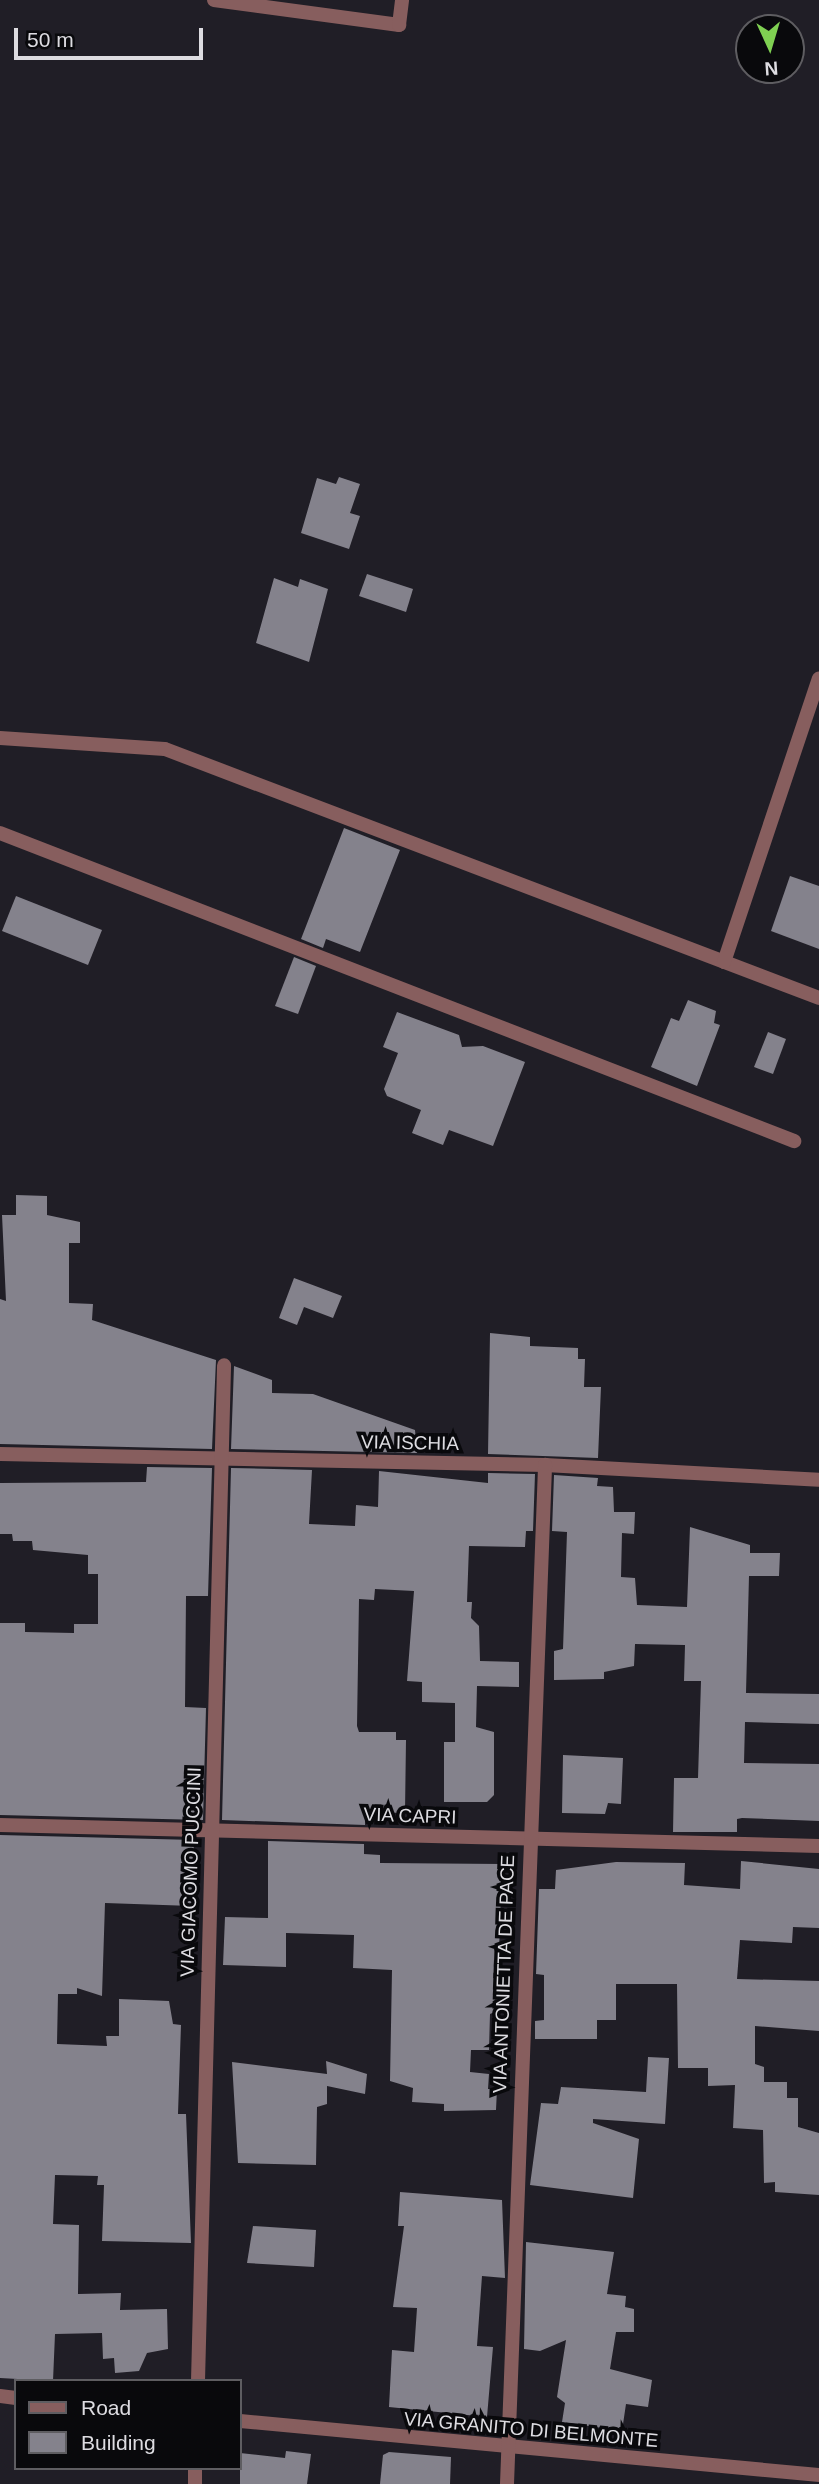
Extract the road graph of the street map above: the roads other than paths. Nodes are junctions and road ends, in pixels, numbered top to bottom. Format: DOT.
graph roads {
  1 [pos="214,0"];
  2 [pos="402,0"];
  3 [pos="819,678"];
  4 [pos="0,738"];
  5 [pos="0,833"];
  6 [pos="724,962"];
  7 [pos="819,998"];
  8 [pos="794,1141"];
  9 [pos="224,1365"];
  10 [pos="0,1454"];
  11 [pos="226,1458"];
  12 [pos="545,1465"];
  13 [pos="819,1480"];
  14 [pos="0,1825"];
  15 [pos="211,1830"];
  16 [pos="527,1839"];
  17 [pos="819,1846"];
  18 [pos="198,2379"];
  19 [pos="242,2421"];
  20 [pos="509,2449"];
  21 [pos="819,2475"];
  22 [pos="507,2484"];
  1 -- 2 [label="street"];
  3 -- 6 [label="street"];
  4 -- 6 [label="street"];
  5 -- 8 [label="street"];
  6 -- 7 [label="street"];
  9 -- 11 [label="street, VIA GIACOMO PUCCINI"];
  10 -- 11 [label="street, VIA ISCHIA"];
  11 -- 12 [label="street, VIA ISCHIA"];
  11 -- 15 [label="street, VIA GIACOMO PUCCINI"];
  12 -- 13 [label="street, VIA ISCHIA"];
  12 -- 16 [label="street, VIA ANTONIETTA DE PACE"];
  14 -- 15 [label="street, VIA CAPRI"];
  15 -- 16 [label="street, VIA CAPRI"];
  15 -- 18 [label="street, VIA GIACOMO PUCCINI"];
  16 -- 17 [label="street, VIA CAPRI"];
  16 -- 20 [label="street, VIA ANTONIETTA DE PACE"];
  19 -- 20 [label="street, VIA GRANITO DI BELMONTE"];
  20 -- 21 [label="street, VIA GRANITO DI BELMONTE"];
  20 -- 22 [label="street, VIA ANTONIETTA DE PACE"];
}
